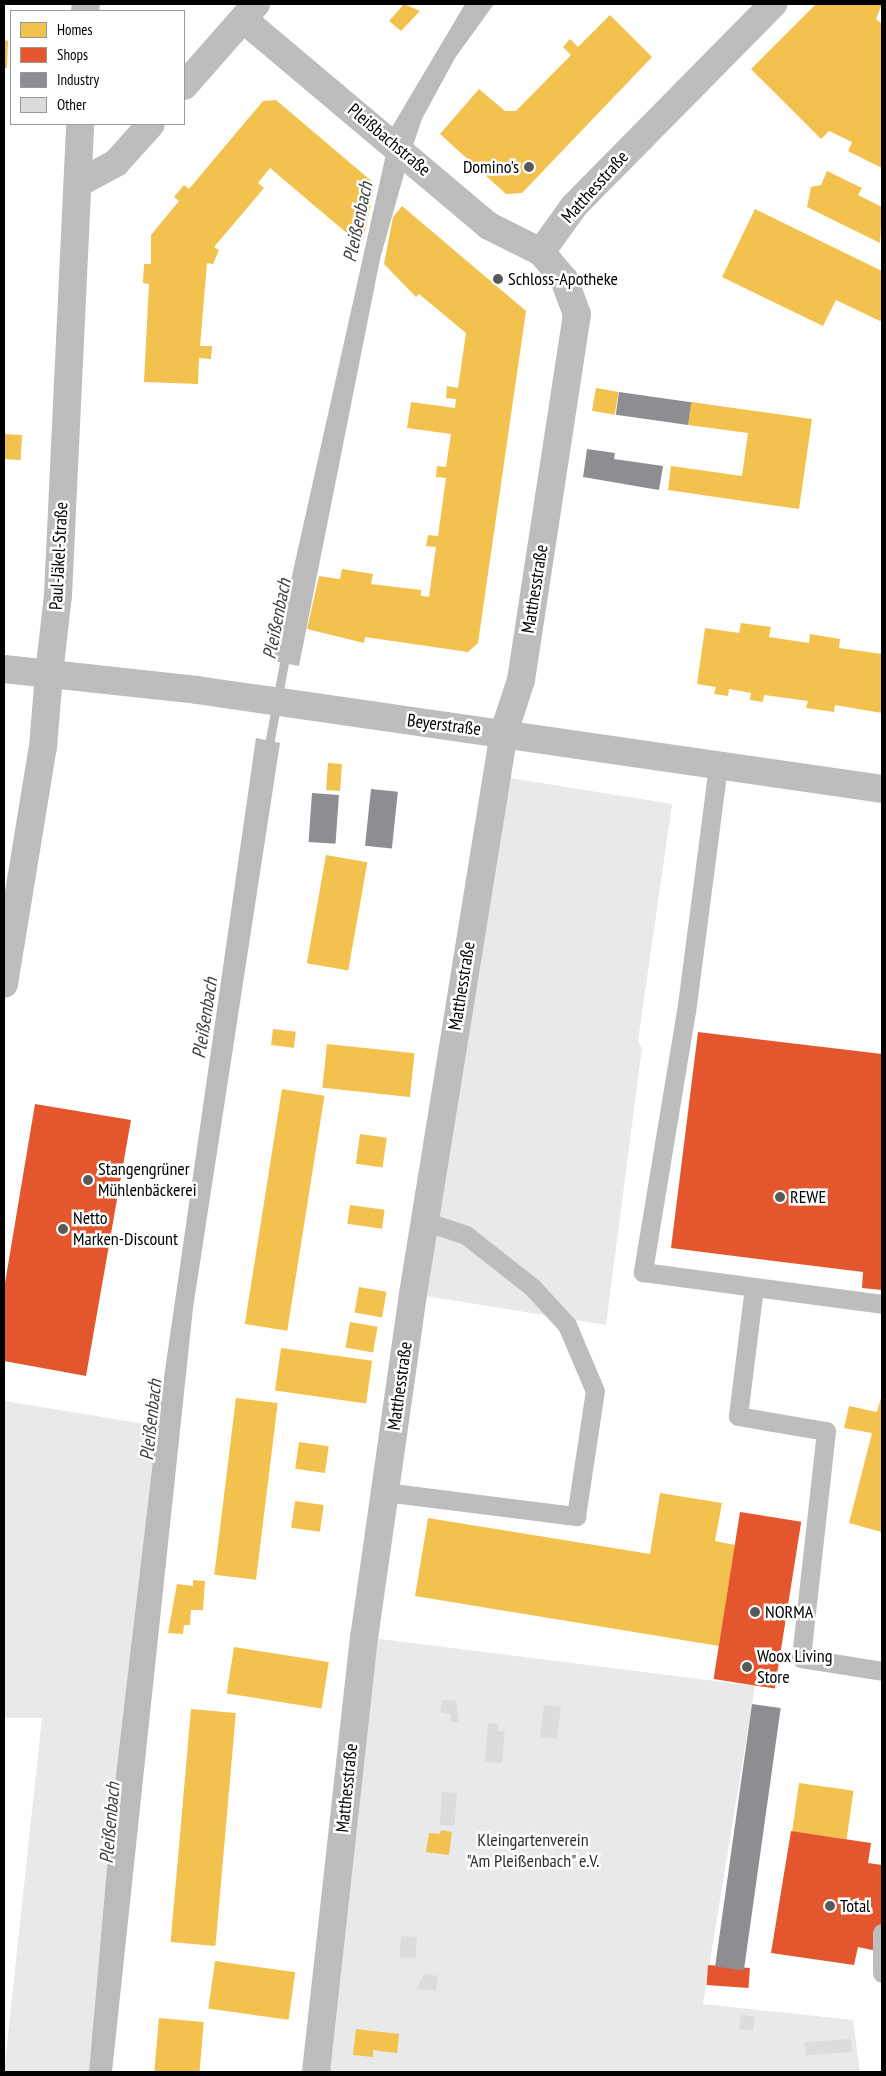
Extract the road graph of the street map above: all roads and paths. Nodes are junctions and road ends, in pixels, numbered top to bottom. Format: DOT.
graph roads {
  1 [pos="773,4"];
  2 [pos="249,11"];
  3 [pos="185,85"];
  4 [pos="80,125"];
  5 [pos="150,125"];
  6 [pos="79,182"];
  7 [pos="541,252"];
  8 [pos="4,669"];
  9 [pos="49,674"];
  10 [pos="504,732"];
  11 [pos="718,766"];
  12 [pos="882,789"];
  13 [pos="4,984"];
  14 [pos="424,1221"];
  15 [pos="754,1287"];
  16 [pos="882,1304"];
  17 [pos="385,1492"];
  18 [pos="882,1671"];
  19 [pos="882,1933"];
  20 [pos="882,1973"];
  21 [pos="316,2072"];
  1 -- 7 [label="street, Matthesstraße"];
  2 -- 3 [label="street"];
  2 -- 7 [label="street, Pleißbachstraße"];
  4 -- 6 [label="street, Paul-Jäkel-Straße"];
  5 -- 6 [label="street"];
  6 -- 9 [label="street, Paul-Jäkel-Straße"];
  7 -- 10 [label="street, Matthesstraße"];
  8 -- 9 [label="street, Beyerstraße"];
  9 -- 10 [label="street, Beyerstraße"];
  9 -- 13 [label="street, Paul-Jäkel-Straße"];
  10 -- 11 [label="street, Beyerstraße"];
  10 -- 14 [label="street, Matthesstraße"];
  11 -- 12 [label="street, Beyerstraße"];
  11 -- 15 [label="lane"];
  14 -- 17 [label="street, Matthesstraße"];
  14 -- 17 [label="lane"];
  15 -- 16 [label="lane"];
  15 -- 18 [label="lane"];
  17 -- 21 [label="street, Matthesstraße"];
  19 -- 20 [label="lane"];
}
